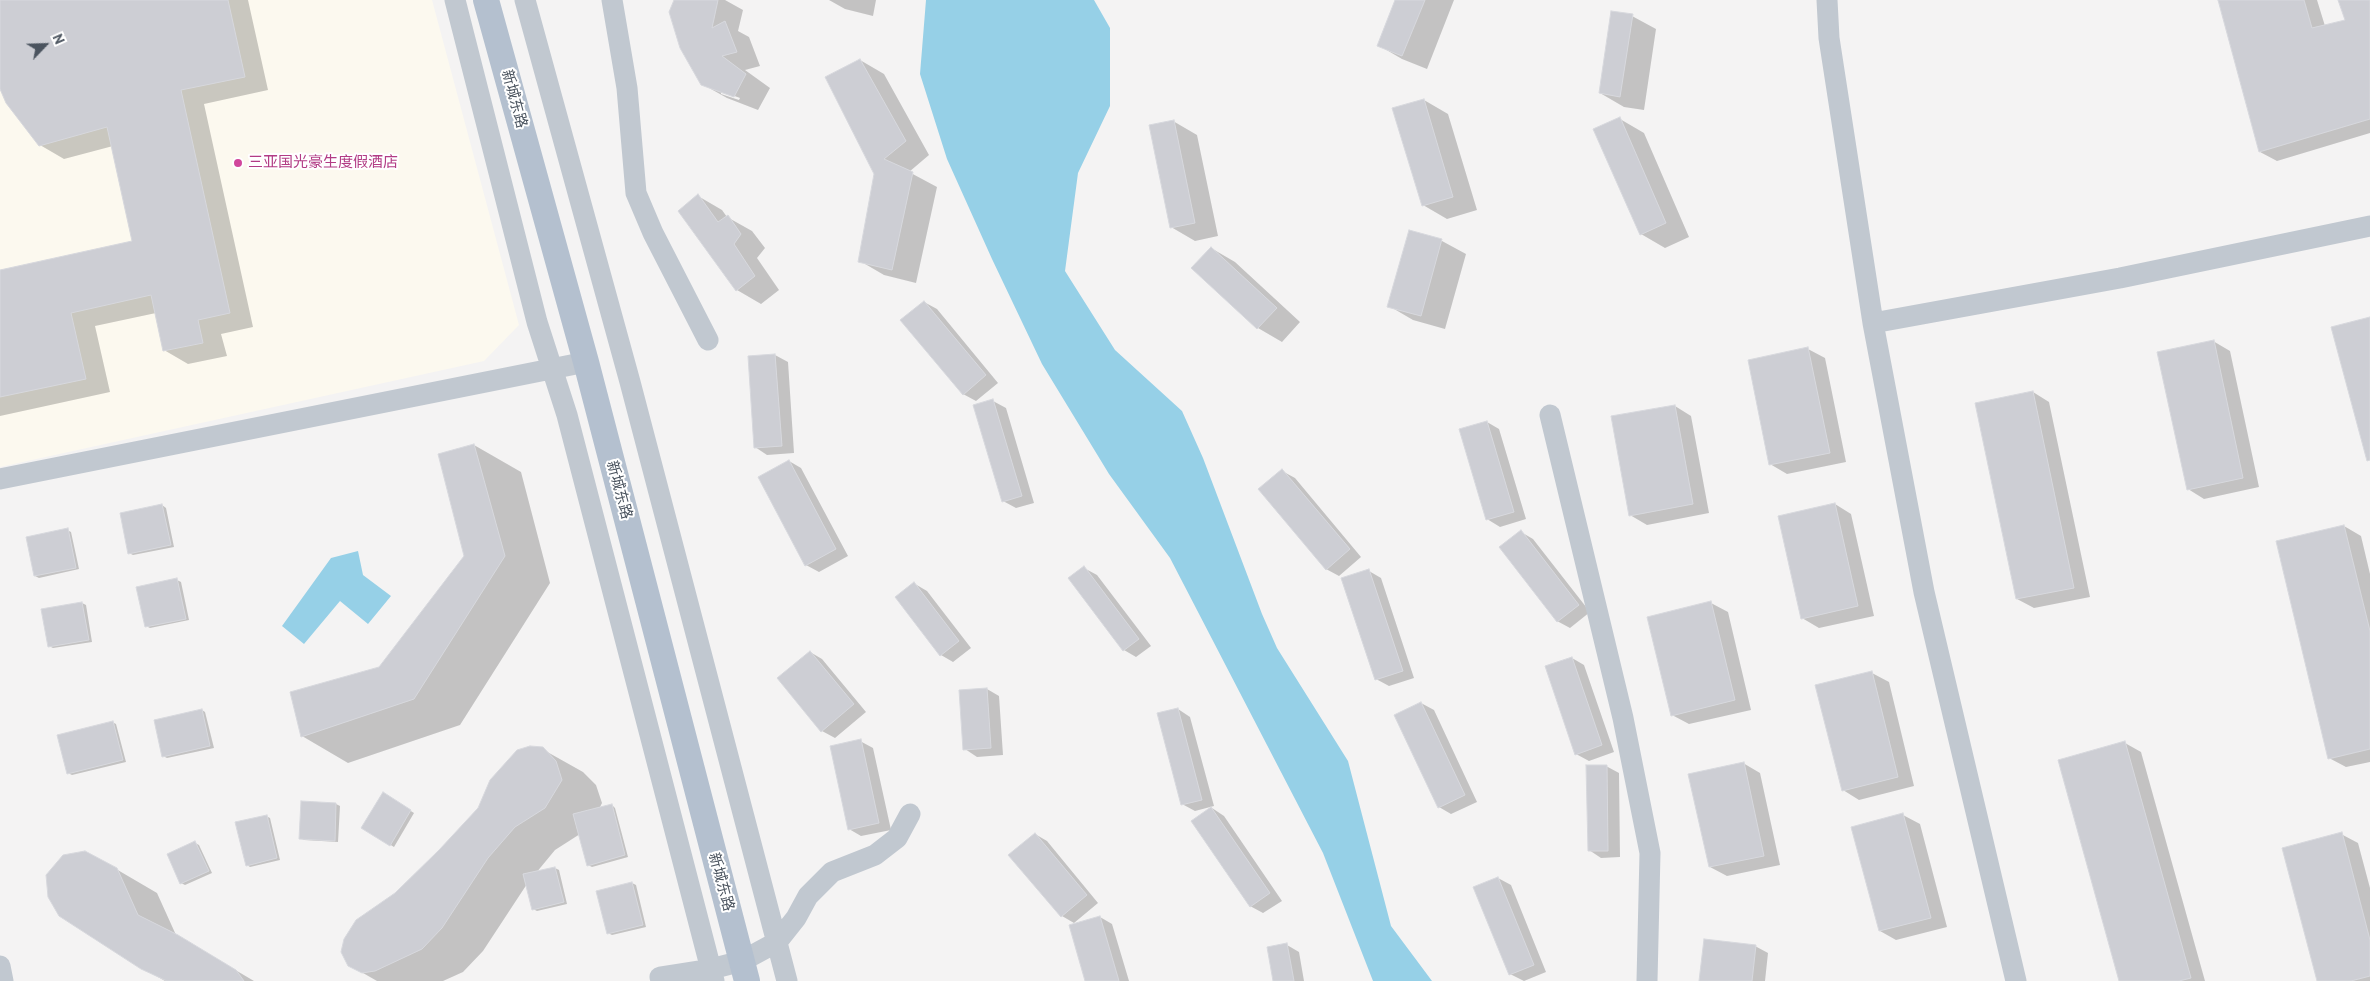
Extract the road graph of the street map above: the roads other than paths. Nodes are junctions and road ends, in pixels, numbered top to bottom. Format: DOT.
graph roads {
  1 [pos="455,0"];
  2 [pos="486,0"];
  3 [pos="525,0"];
  4 [pos="612,0"];
  5 [pos="1827,0"];
  6 [pos="2370,226"];
  7 [pos="1873,323"];
  8 [pos="708,340"];
  9 [pos="586,362"];
  10 [pos="552,369"];
  11 [pos="1550,415"];
  12 [pos="0,479"];
  13 [pos="910,814"];
  14 [pos="777,942"];
  15 [pos="0,966"];
  16 [pos="744,971"];
  17 [pos="712,975"];
  18 [pos="660,977"];
  19 [pos="4,981"];
  20 [pos="788,981"];
  21 [pos="1647,981"];
  22 [pos="2016,981"];
  1 -- 10 [label="street"];
  2 -- 9 [label="main road, 新城东路"];
  3 -- 14 [label="street"];
  4 -- 8 [label="street"];
  5 -- 7 [label="street"];
  6 -- 7 [label="street"];
  7 -- 22 [label="street"];
  9 -- 10 [label="street"];
  9 -- 16 [label="main road, 新城东路"];
  10 -- 12 [label="street"];
  10 -- 17 [label="street"];
  11 -- 21 [label="street"];
  13 -- 14 [label="street"];
  14 -- 16 [label="street"];
  14 -- 20 [label="street"];
  15 -- 19 [label="street"];
  16 -- 17 [label="street"];
  17 -- 18 [label="street"];
}
